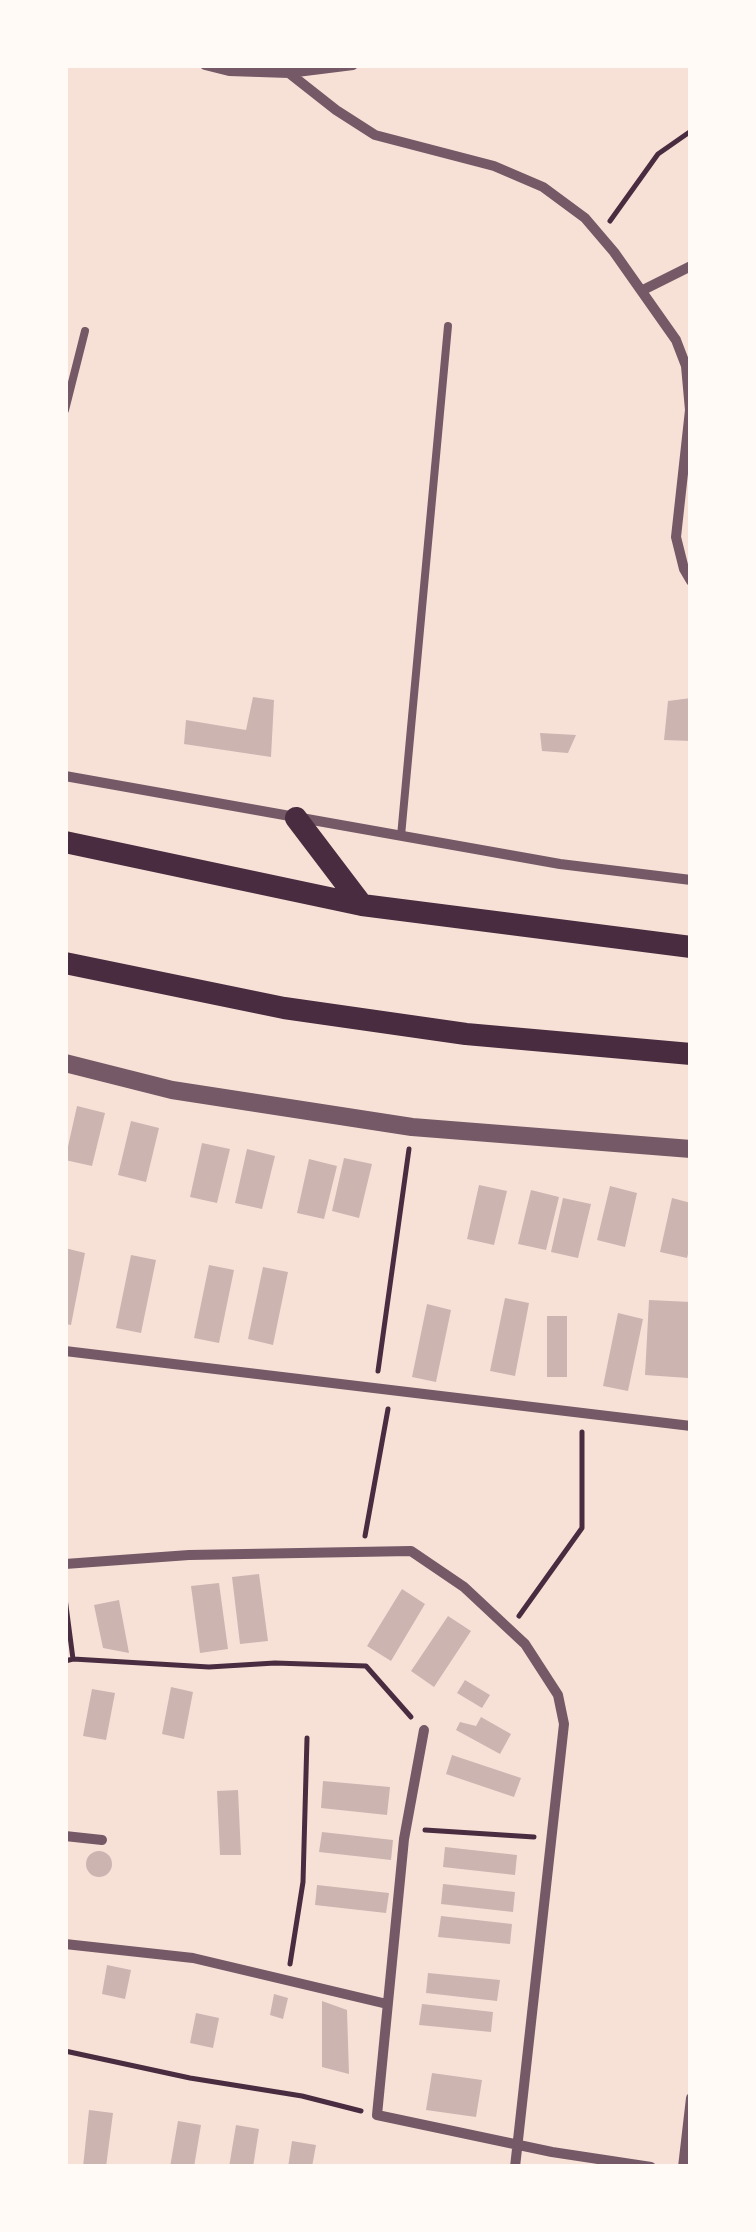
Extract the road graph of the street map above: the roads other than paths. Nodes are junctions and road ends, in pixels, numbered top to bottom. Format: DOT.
graph roads {
  1 [pos="205,65"];
  2 [pos="353,65"];
  3 [pos="289,73"];
  4 [pos="691,266"];
  5 [pos="643,290"];
  6 [pos="448,326"];
  7 [pos="84,331"];
  8 [pos="65,410"];
  9 [pos="691,581"];
  10 [pos="65,776"];
  11 [pos="296,818"];
  12 [pos="401,836"];
  13 [pos="65,842"];
  14 [pos="691,880"];
  15 [pos="362,905"];
  16 [pos="691,947"];
  17 [pos="65,963"];
  18 [pos="691,1054"];
  19 [pos="65,1063"];
  20 [pos="691,1149"];
  21 [pos="65,1351"];
  22 [pos="691,1426"];
  23 [pos="65,1564"];
  24 [pos="424,1730"];
  25 [pos="65,1836"];
  26 [pos="102,1840"];
  27 [pos="65,1944"];
  28 [pos="387,2004"];
  29 [pos="691,2098"];
  30 [pos="518,2145"];
  31 [pos="515,2167"];
  32 [pos="651,2167"];
  33 [pos="682,2167"];
  1 -- 3 [label="street"];
  2 -- 3 [label="street"];
  3 -- 5 [label="street"];
  4 -- 5 [label="street"];
  5 -- 9 [label="street"];
  6 -- 12 [label="lane"];
  7 -- 8 [label="lane"];
  10 -- 11 [label="street"];
  11 -- 12 [label="street"];
  11 -- 15 [label="main road"];
  12 -- 14 [label="street"];
  13 -- 15 [label="main road"];
  15 -- 16 [label="main road"];
  17 -- 18 [label="main road"];
  19 -- 20 [label="street"];
  21 -- 22 [label="street"];
  23 -- 30 [label="street"];
  24 -- 28 [label="street"];
  25 -- 26 [label="street"];
  27 -- 28 [label="street"];
  28 -- 30 [label="street"];
  29 -- 33 [label="street"];
  30 -- 31 [label="street"];
  30 -- 32 [label="street"];
}
